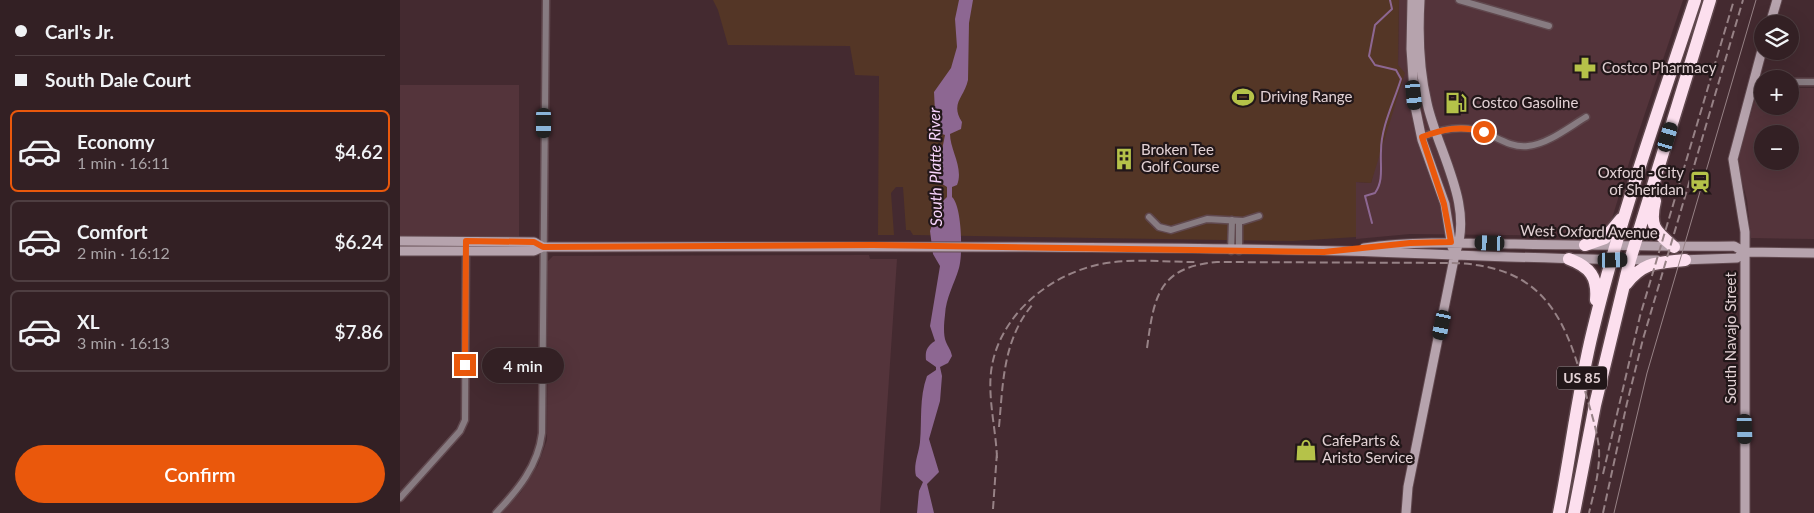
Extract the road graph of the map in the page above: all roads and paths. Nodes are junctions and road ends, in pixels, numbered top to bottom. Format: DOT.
graph roads {
  1 [pos="546,0"];
  2 [pos="1412,0"];
  3 [pos="1420,0"];
  4 [pos="1459,0"];
  5 [pos="1695,0"];
  6 [pos="1710,0"];
  7 [pos="1777,0"];
  8 [pos="1773,15"];
  9 [pos="1549,26"];
  10 [pos="1799,82"];
  11 [pos="1814,82"];
  12 [pos="1754,94"];
  13 [pos="1678,104"];
  14 [pos="1586,117"];
  15 [pos="1434,132"];
  16 [pos="1422,137"];
  17 [pos="1626,210"];
  18 [pos="1258,216"];
  19 [pos="1149,217"];
  20 [pos="1232,220"];
  21 [pos="1239,221"];
  22 [pos="466,241"];
  23 [pos="400,242"];
  24 [pos="1455,242"];
  25 [pos="1585,245"];
  26 [pos="1617,246"];
  27 [pos="543,247"];
  28 [pos="1634,247"];
  29 [pos="1674,247"];
  30 [pos="400,251"];
  31 [pos="466,251"];
  32 [pos="1235,251"];
  33 [pos="1341,251"];
  34 [pos="1745,252"];
  35 [pos="1814,253"];
  36 [pos="1455,254"];
  37 [pos="1569,259"];
  38 [pos="1613,260"];
  39 [pos="1630,260"];
  40 [pos="1685,260"];
  41 [pos="1623,288"];
  42 [pos="1588,349"];
  43 [pos="400,498"];
  44 [pos="496,513"];
  45 [pos="1406,513"];
  46 [pos="1560,513"];
  47 [pos="1574,513"];
  48 [pos="1745,513"];
  1 -- 27 [label="street"];
  2 -- 16 [label="main road"];
  3 -- 15 [label="main road"];
  4 -- 9 [label="street"];
  5 -- 17 [label="highway, US 85"];
  6 -- 13 [label="highway, US 85"];
  7 -- 8 [label="main road"];
  10 -- 11 [label="street"];
  12 -- 34 [label="main road, South Navajo Street"];
  13 -- 28 [label="highway, US 85"];
  13 -- 29 [label="highway"];
  14 -- 15 [label="street"];
  15 -- 16 [label="street"];
  15 -- 24 [label="main road"];
  16 -- 24 [label="main road"];
  17 -- 25 [label="highway"];
  17 -- 26 [label="highway, US 85"];
  18 -- 21 [label="street"];
  19 -- 20 [label="street"];
  20 -- 21 [label="street"];
  20 -- 32 [label="street"];
  21 -- 32 [label="street"];
  22 -- 23 [label="main road, West Oxford Avenue"];
  22 -- 27 [label="main road, West Oxford Avenue"];
  22 -- 31 [label="street"];
  24 -- 25 [label="main road, West Oxford Avenue"];
  24 -- 33 [label="main road, West Oxford Avenue"];
  24 -- 36 [label="main road"];
  25 -- 26 [label="main road, West Oxford Avenue"];
  26 -- 28 [label="main road, West Oxford Avenue"];
  26 -- 38 [label="highway, US 85"];
  27 -- 31 [label="main road, West Oxford Avenue"];
  27 -- 32 [label="main road, West Oxford Avenue"];
  27 -- 44 [label="street"];
  28 -- 29 [label="main road, West Oxford Avenue"];
  28 -- 39 [label="highway, US 85"];
  29 -- 34 [label="main road, West Oxford Avenue"];
  30 -- 31 [label="main road, West Oxford Avenue"];
  31 -- 43 [label="street"];
  32 -- 33 [label="main road, West Oxford Avenue"];
  33 -- 36 [label="main road, West Oxford Avenue"];
  34 -- 35 [label="main road, West Oxford Avenue"];
  34 -- 40 [label="main road, West Oxford Avenue"];
  34 -- 48 [label="main road, South Navajo Street"];
  36 -- 37 [label="main road, West Oxford Avenue"];
  36 -- 45 [label="main road"];
  37 -- 38 [label="main road, West Oxford Avenue"];
  37 -- 42 [label="highway"];
  38 -- 39 [label="main road, West Oxford Avenue"];
  38 -- 42 [label="highway, US 85"];
  39 -- 40 [label="main road, West Oxford Avenue"];
  39 -- 41 [label="highway, US 85"];
  40 -- 41 [label="highway"];
  41 -- 47 [label="highway, US 85"];
  42 -- 46 [label="highway, US 85"];
}
